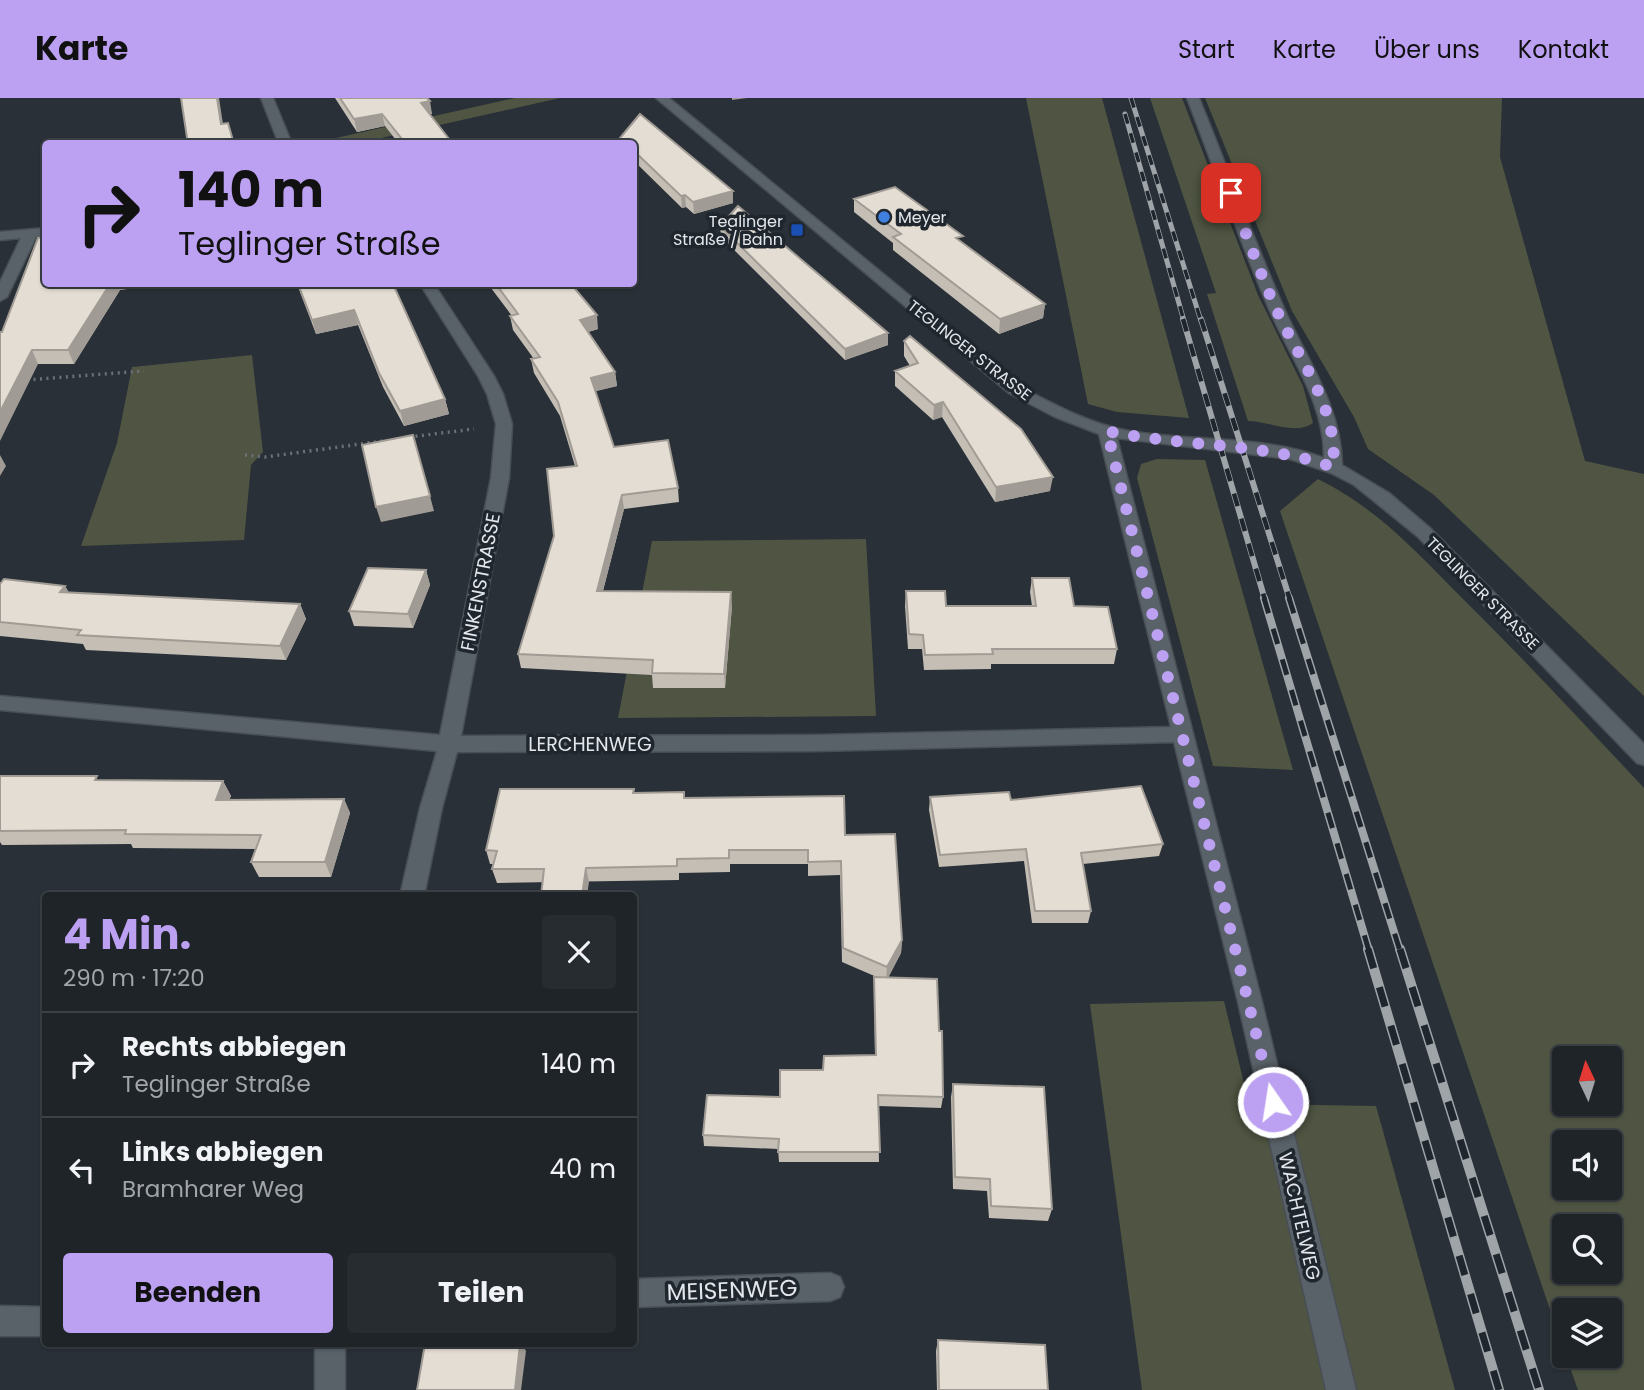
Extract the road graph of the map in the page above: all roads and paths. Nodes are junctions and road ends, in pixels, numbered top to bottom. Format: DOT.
graph roads {
  1 [pos="267,98"];
  2 [pos="662,98"];
  3 [pos="1193,98"];
  4 [pos="286,140"];
  5 [pos="38,233"];
  6 [pos="0,236"];
  7 [pos="429,287"];
  8 [pos="0,298"];
  9 [pos="144,371"];
  10 [pos="14,381"];
  11 [pos="504,424"];
  12 [pos="1107,431"];
  13 [pos="398,439"];
  14 [pos="385,441"];
  15 [pos="246,455"];
  16 [pos="1333,467"];
  17 [pos="0,703"];
  18 [pos="1182,734"];
  19 [pos="449,744"];
  20 [pos="1644,757"];
  21 [pos="413,892"];
  22 [pos="830,1287"];
  23 [pos="637,1293"];
  24 [pos="0,1321"];
  25 [pos="42,1322"];
  26 [pos="330,1347"];
  27 [pos="330,1390"];
  28 [pos="1341,1390"];
  1 -- 4 [label="street"];
  2 -- 12 [label="street, TEGLINGER STRASSE"];
  3 -- 16 [label="street"];
  5 -- 6 [label="street"];
  5 -- 8 [label="street"];
  7 -- 11 [label="street, FINKENSTRASSE"];
  9 -- 10 [label="path"];
  11 -- 13 [label="path"];
  11 -- 19 [label="street, FINKENSTRASSE"];
  12 -- 16 [label="street, TEGLINGER STRASSE"];
  12 -- 18 [label="street, WACHTELWEG"];
  14 -- 15 [label="path"];
  16 -- 20 [label="street, TEGLINGER STRASSE"];
  17 -- 19 [label="street, LERCHENWEG"];
  18 -- 19 [label="street, LERCHENWEG"];
  18 -- 28 [label="street, WACHTELWEG"];
  19 -- 21 [label="street, FINKENSTRASSE"];
  22 -- 23 [label="street, MEISENWEG"];
  24 -- 25 [label="street"];
  26 -- 27 [label="street"];
}
